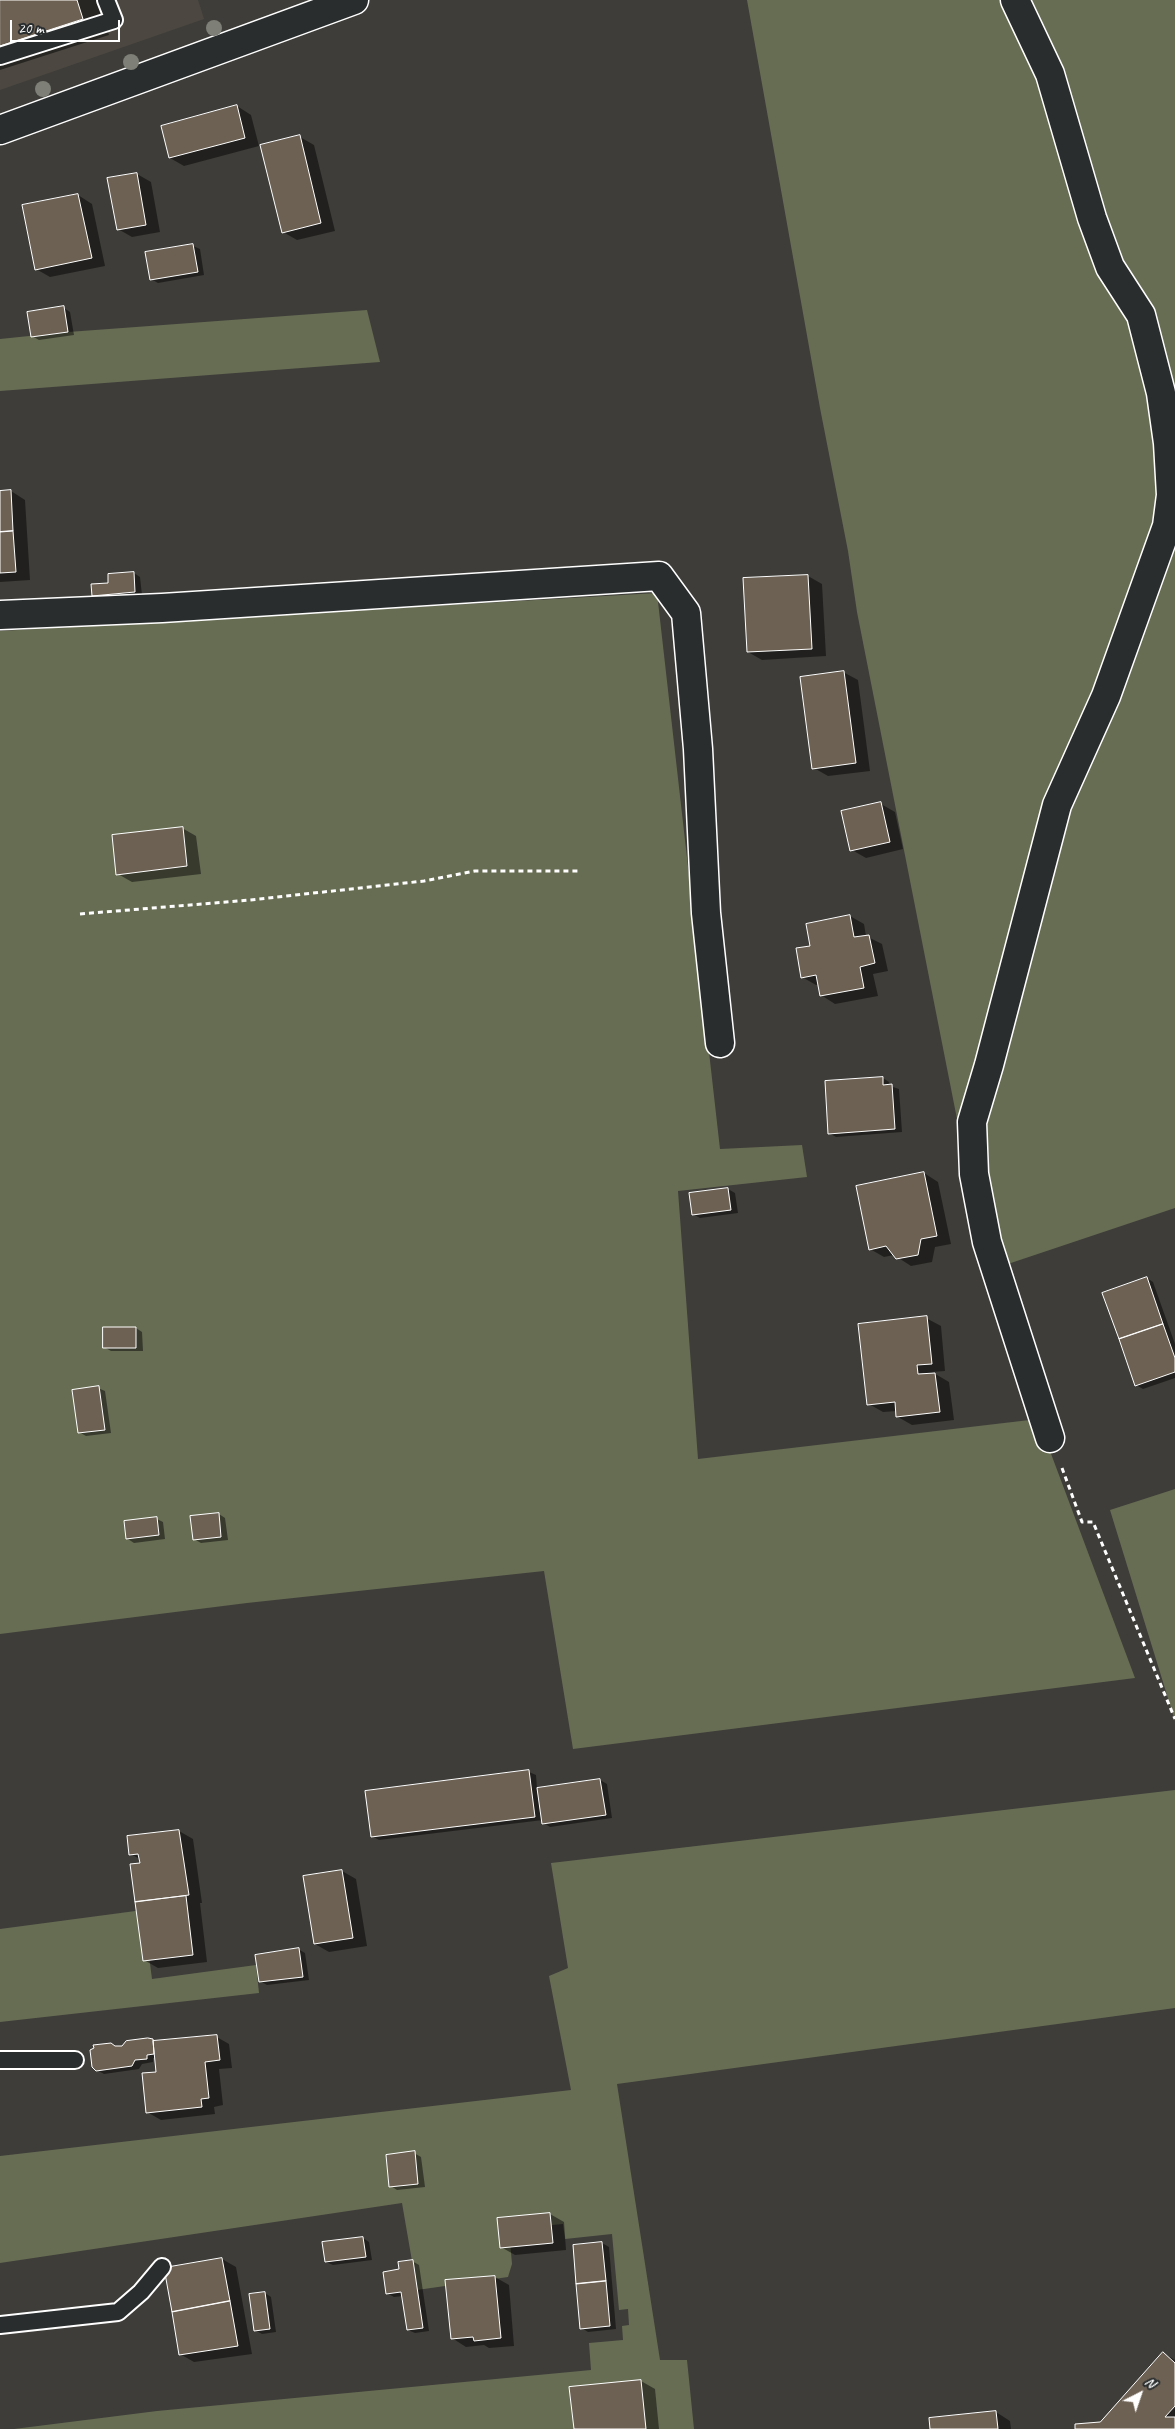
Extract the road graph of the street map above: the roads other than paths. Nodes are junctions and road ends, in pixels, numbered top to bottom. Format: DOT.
graph roads {
  1 [pos="106,0"];
  2 [pos="354,0"];
  3 [pos="1015,0"];
  4 [pos="0,56"];
  5 [pos="0,130"];
  6 [pos="0,615"];
  7 [pos="720,1043"];
  8 [pos="1050,1438"];
  9 [pos="0,2060"];
  10 [pos="75,2060"];
  11 [pos="162,2267"];
  12 [pos="0,2325"];
  1 -- 4 [label="lane"];
  2 -- 5 [label="street"];
  3 -- 8 [label="street"];
  6 -- 7 [label="street"];
  9 -- 10 [label="lane"];
  11 -- 12 [label="lane"];
}
